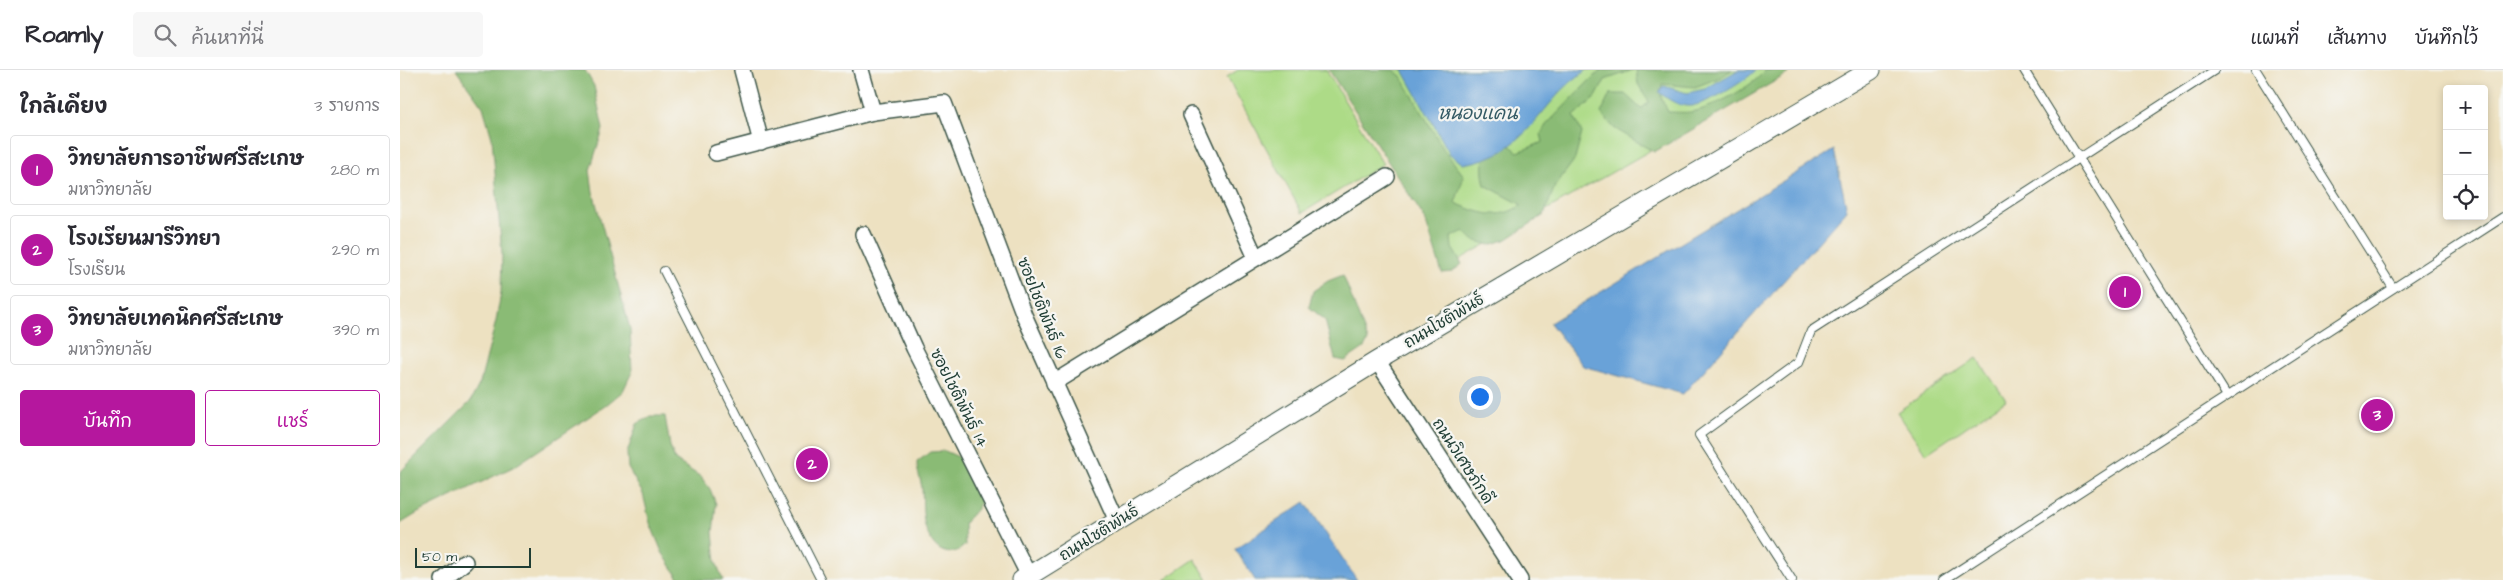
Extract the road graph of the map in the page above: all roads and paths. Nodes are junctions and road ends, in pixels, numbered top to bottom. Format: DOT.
graph roads {
  1 [pos="742,70"];
  2 [pos="861,70"];
  3 [pos="1871,70"];
  4 [pos="2024,70"];
  5 [pos="2215,70"];
  6 [pos="2256,70"];
  7 [pos="873,112"];
  8 [pos="1191,115"];
  9 [pos="761,142"];
  10 [pos="716,153"];
  11 [pos="2079,158"];
  12 [pos="1387,177"];
  13 [pos="2503,217"];
  14 [pos="863,234"];
  15 [pos="1256,258"];
  16 [pos="664,271"];
  17 [pos="2393,288"];
  18 [pos="1377,361"];
  19 [pos="1054,382"];
  20 [pos="2227,396"];
  21 [pos="1117,522"];
  22 [pos="465,562"];
  23 [pos="1026,578"];
  24 [pos="443,580"];
  25 [pos="821,580"];
  26 [pos="1520,580"];
  27 [pos="1792,580"];
  28 [pos="1944,580"];
  1 -- 9 [label="street"];
  2 -- 7 [label="street"];
  3 -- 18 [label="street, ถนนโชติพันธ์"];
  4 -- 11 [label="lane"];
  5 -- 11 [label="lane"];
  6 -- 17 [label="lane"];
  7 -- 9 [label="street"];
  7 -- 19 [label="street, ซอยโชติพันธ์ 16"];
  8 -- 15 [label="street"];
  9 -- 10 [label="street"];
  11 -- 20 [label="lane"];
  11 -- 27 [label="lane"];
  12 -- 15 [label="street"];
  13 -- 17 [label="lane"];
  14 -- 23 [label="street, ซอยโชติพันธ์ 14"];
  15 -- 19 [label="street"];
  16 -- 25 [label="lane"];
  17 -- 20 [label="lane"];
  18 -- 21 [label="street, ถนนโชติพันธ์"];
  18 -- 26 [label="street, ถนนวิเศษภักดี"];
  19 -- 21 [label="street, ซอยโชติพันธ์ 16"];
  20 -- 28 [label="lane"];
  21 -- 23 [label="street, ถนนโชติพันธ์"];
  22 -- 24 [label="street"];
}
